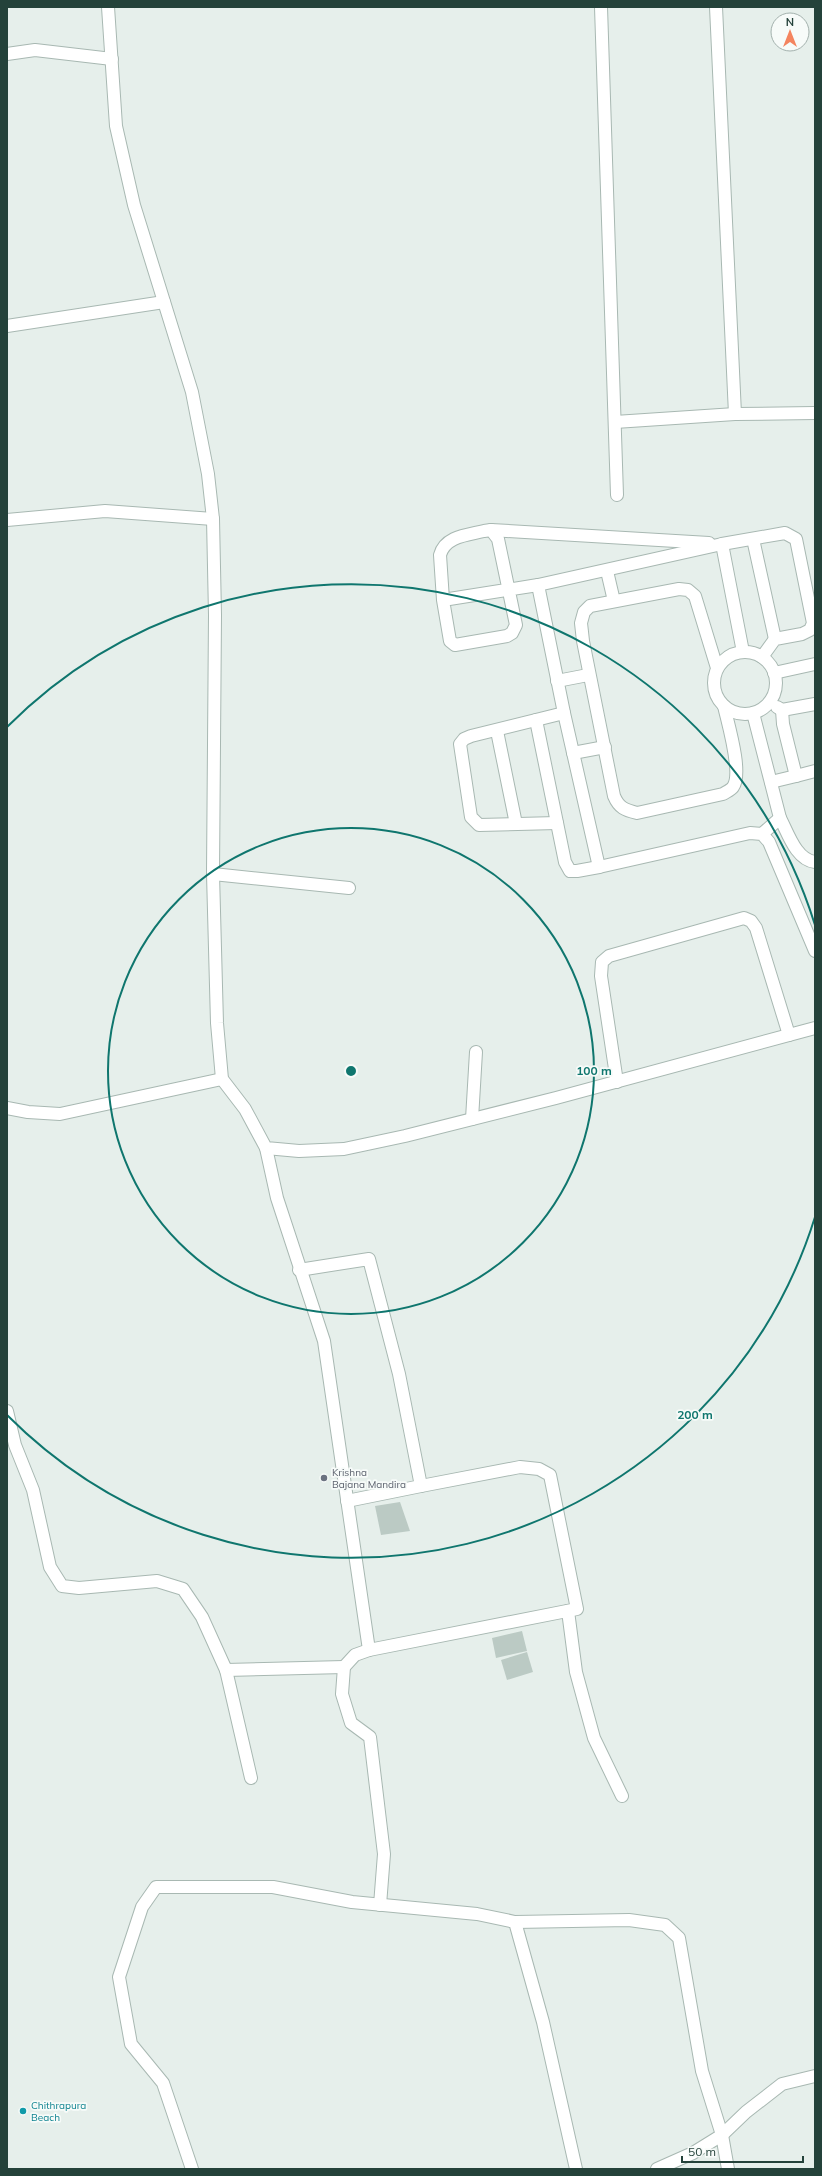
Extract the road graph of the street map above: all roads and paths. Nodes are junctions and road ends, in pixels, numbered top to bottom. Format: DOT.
graph roads {
  1 [pos="108,7"];
  2 [pos="601,7"];
  3 [pos="716,7"];
  4 [pos="7,54"];
  5 [pos="112,59"];
  6 [pos="164,302"];
  7 [pos="7,326"];
  8 [pos="815,413"];
  9 [pos="735,414"];
  10 [pos="615,422"];
  11 [pos="617,495"];
  12 [pos="213,519"];
  13 [pos="7,520"];
  14 [pos="490,530"];
  15 [pos="754,539"];
  16 [pos="722,544"];
  17 [pos="607,570"];
  18 [pos="538,585"];
  19 [pos="509,590"];
  20 [pos="443,600"];
  21 [pos="614,601"];
  22 [pos="775,639"];
  23 [pos="743,652"];
  24 [pos="762,657"];
  25 [pos="815,664"];
  26 [pos="717,668"];
  27 [pos="774,673"];
  28 [pos="588,675"];
  29 [pos="557,681"];
  30 [pos="770,701"];
  31 [pos="815,704"];
  32 [pos="724,706"];
  33 [pos="782,710"];
  34 [pos="754,713"];
  35 [pos="564,714"];
  36 [pos="536,720"];
  37 [pos="497,731"];
  38 [pos="605,747"];
  39 [pos="573,754"];
  40 [pos="815,771"];
  41 [pos="796,776"];
  42 [pos="771,782"];
  43 [pos="780,818"];
  44 [pos="557,822"];
  45 [pos="516,824"];
  46 [pos="762,834"];
  47 [pos="815,862"];
  48 [pos="598,867"];
  49 [pos="213,874"];
  50 [pos="349,888"];
  51 [pos="815,951"];
  52 [pos="815,1028"];
  53 [pos="788,1035"];
  54 [pos="476,1052"];
  55 [pos="222,1079"];
  56 [pos="617,1082"];
  57 [pos="7,1108"];
  58 [pos="472,1119"];
  59 [pos="266,1148"];
  60 [pos="300,1270"];
  61 [pos="7,1411"];
  62 [pos="421,1486"];
  63 [pos="347,1501"];
  64 [pos="568,1610"];
  65 [pos="369,1650"];
  66 [pos="344,1667"];
  67 [pos="226,1670"];
  68 [pos="251,1778"];
  69 [pos="622,1796"];
  70 [pos="380,1905"];
  71 [pos="515,1922"];
  72 [pos="815,2076"];
  73 [pos="722,2135"];
  74 [pos="192,2169"];
  75 [pos="576,2169"];
  76 [pos="657,2169"];
  77 [pos="728,2169"];
  1 -- 5 [label="street"];
  2 -- 10 [label="street"];
  3 -- 9 [label="street"];
  4 -- 5 [label="street"];
  5 -- 6 [label="street"];
  6 -- 7 [label="street"];
  6 -- 12 [label="street"];
  8 -- 9 [label="street"];
  9 -- 10 [label="street"];
  10 -- 11 [label="street"];
  12 -- 13 [label="street"];
  12 -- 49 [label="street"];
  14 -- 16 [label="street"];
  14 -- 19 [label="street"];
  14 -- 20 [label="street"];
  15 -- 16 [label="street"];
  15 -- 22 [label="street"];
  15 -- 22 [label="street"];
  16 -- 17 [label="street"];
  16 -- 23 [label="street"];
  17 -- 18 [label="street"];
  17 -- 21 [label="street"];
  18 -- 19 [label="street"];
  18 -- 29 [label="street"];
  19 -- 20 [label="street"];
  19 -- 20 [label="street"];
  21 -- 26 [label="street"];
  21 -- 28 [label="street"];
  22 -- 24 [label="street"];
  23 -- 24 [label="street"];
  23 -- 26 [label="street"];
  24 -- 27 [label="street"];
  25 -- 27 [label="street"];
  26 -- 32 [label="street"];
  27 -- 30 [label="street"];
  28 -- 29 [label="street"];
  28 -- 38 [label="street"];
  29 -- 35 [label="street"];
  30 -- 33 [label="street"];
  30 -- 34 [label="street"];
  31 -- 33 [label="street"];
  32 -- 34 [label="street"];
  32 -- 38 [label="street"];
  33 -- 41 [label="street"];
  34 -- 42 [label="street"];
  35 -- 36 [label="street"];
  35 -- 39 [label="street"];
  36 -- 37 [label="street"];
  36 -- 44 [label="street"];
  37 -- 45 [label="street"];
  37 -- 45 [label="street"];
  38 -- 39 [label="street"];
  39 -- 48 [label="street"];
  40 -- 41 [label="street"];
  41 -- 42 [label="street"];
  42 -- 43 [label="street"];
  43 -- 46 [label="street"];
  43 -- 47 [label="street"];
  44 -- 45 [label="street"];
  44 -- 48 [label="street"];
  46 -- 48 [label="street"];
  46 -- 51 [label="street"];
  49 -- 50 [label="street"];
  49 -- 55 [label="street"];
  52 -- 53 [label="street"];
  53 -- 56 [label="street"];
  53 -- 56 [label="street"];
  54 -- 58 [label="street"];
  55 -- 57 [label="street"];
  55 -- 59 [label="street"];
  56 -- 58 [label="street"];
  58 -- 59 [label="street"];
  59 -- 60 [label="street"];
  60 -- 62 [label="street"];
  60 -- 63 [label="street"];
  61 -- 67 [label="street"];
  62 -- 63 [label="street"];
  62 -- 64 [label="street"];
  63 -- 65 [label="street"];
  64 -- 65 [label="street"];
  64 -- 69 [label="street"];
  65 -- 66 [label="street"];
  66 -- 67 [label="street"];
  66 -- 70 [label="street"];
  67 -- 68 [label="street"];
  70 -- 71 [label="street"];
  70 -- 74 [label="street"];
  71 -- 73 [label="street"];
  71 -- 75 [label="street"];
  72 -- 73 [label="street"];
  73 -- 76 [label="street"];
  73 -- 77 [label="street"];
}
